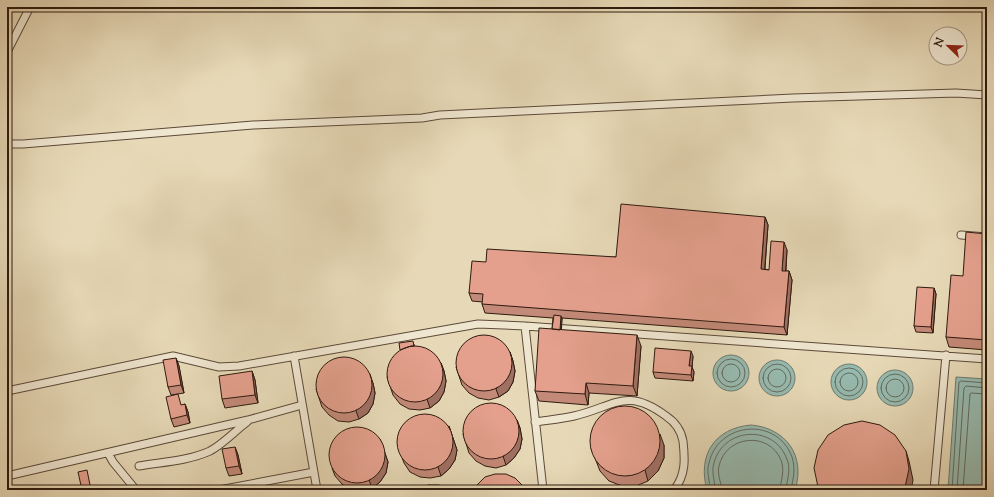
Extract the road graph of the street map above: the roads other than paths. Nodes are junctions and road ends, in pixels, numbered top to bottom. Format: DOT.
graph roads {
  1 [pos="30,7"];
  2 [pos="7,52"];
  3 [pos="987,95"];
  4 [pos="7,143"];
  5 [pos="961,236"];
  6 [pos="987,237"];
  7 [pos="525,326"];
  8 [pos="946,355"];
  9 [pos="294,356"];
  10 [pos="987,359"];
  11 [pos="7,391"];
  12 [pos="302,405"];
  13 [pos="248,420"];
  14 [pos="535,422"];
  15 [pos="108,453"];
  16 [pos="139,466"];
  17 [pos="314,472"];
  18 [pos="7,476"];
  19 [pos="680,482"];
  20 [pos="136,490"];
  21 [pos="218,490"];
  22 [pos="317,490"];
  23 [pos="543,490"];
  24 [pos="674,490"];
  25 [pos="684,490"];
  26 [pos="934,490"];
  1 -- 2 [label="lane"];
  3 -- 4 [label="lane"];
  5 -- 6 [label="lane"];
  7 -- 8 [label="lane"];
  7 -- 9 [label="lane"];
  7 -- 14 [label="lane"];
  8 -- 10 [label="lane"];
  8 -- 26 [label="lane"];
  9 -- 11 [label="lane"];
  9 -- 12 [label="lane"];
  12 -- 13 [label="lane"];
  12 -- 17 [label="lane"];
  13 -- 15 [label="lane"];
  13 -- 16 [label="lane"];
  14 -- 19 [label="lane"];
  14 -- 23 [label="lane"];
  15 -- 18 [label="lane"];
  15 -- 20 [label="lane"];
  17 -- 21 [label="lane"];
  17 -- 22 [label="lane"];
  19 -- 24 [label="lane"];
  19 -- 25 [label="lane"];
}
